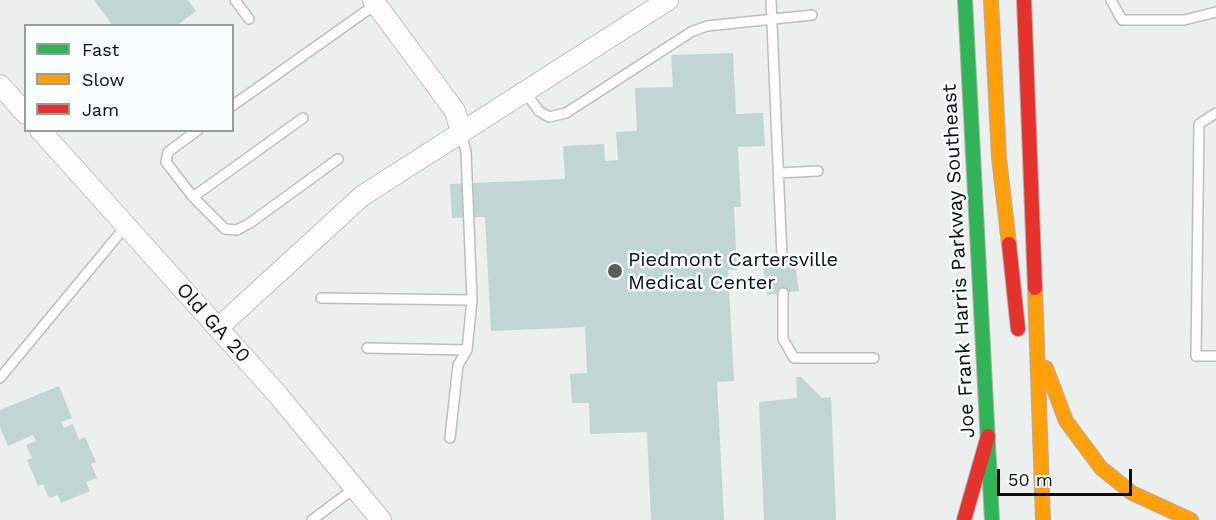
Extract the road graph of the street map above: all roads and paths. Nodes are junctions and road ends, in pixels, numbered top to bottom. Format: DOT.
graph roads {
  1 [pos="235,0"];
  2 [pos="668,0"];
  3 [pos="771,0"];
  4 [pos="965,0"];
  5 [pos="991,0"];
  6 [pos="1024,0"];
  7 [pos="1111,0"];
  8 [pos="374,2"];
  9 [pos="1216,12"];
  10 [pos="813,15"];
  11 [pos="772,17"];
  12 [pos="249,19"];
  13 [pos="0,85"];
  14 [pos="525,92"];
  15 [pos="234,105"];
  16 [pos="24,112"];
  17 [pos="1216,113"];
  18 [pos="303,118"];
  19 [pos="42,132"];
  20 [pos="195,132"];
  21 [pos="461,132"];
  22 [pos="338,159"];
  23 [pos="818,171"];
  24 [pos="779,173"];
  25 [pos="193,197"];
  26 [pos="125,226"];
  27 [pos="782,258"];
  28 [pos="783,293"];
  29 [pos="321,298"];
  30 [pos="472,300"];
  31 [pos="218,328"];
  32 [pos="1035,332"];
  33 [pos="1020,342"];
  34 [pos="367,348"];
  35 [pos="467,350"];
  36 [pos="1216,356"];
  37 [pos="874,358"];
  38 [pos="1024,362"];
  39 [pos="0,378"];
  40 [pos="1038,405"];
  41 [pos="988,436"];
  42 [pos="450,438"];
  43 [pos="356,487"];
  44 [pos="312,520"];
  45 [pos="381,520"];
  46 [pos="964,520"];
  47 [pos="992,520"];
  48 [pos="1043,520"];
  49 [pos="1191,520"];
  1 -- 12 [label="lane"];
  2 -- 14 [label="street"];
  3 -- 11 [label="lane"];
  4 -- 41 [label="main road, Joe Frank Harris Parkway Southeast"];
  5 -- 33 [label="main road"];
  6 -- 32 [label="main road"];
  7 -- 9 [label="lane"];
  8 -- 15 [label="lane"];
  8 -- 21 [label="street"];
  10 -- 11 [label="lane"];
  11 -- 14 [label="lane"];
  11 -- 24 [label="lane"];
  13 -- 16 [label="street"];
  14 -- 21 [label="street"];
  17 -- 36 [label="lane"];
  18 -- 25 [label="lane"];
  19 -- 26 [label="street, Old GA 20"];
  20 -- 25 [label="lane"];
  21 -- 30 [label="lane"];
  21 -- 31 [label="street"];
  22 -- 25 [label="lane"];
  23 -- 24 [label="lane"];
  24 -- 27 [label="lane"];
  26 -- 31 [label="street, Old GA 20"];
  26 -- 39 [label="lane"];
  28 -- 37 [label="lane"];
  29 -- 30 [label="lane"];
  30 -- 35 [label="lane"];
  31 -- 43 [label="street, Old GA 20"];
  32 -- 40 [label="main road"];
  32 -- 49 [label="main road"];
  34 -- 35 [label="lane"];
  35 -- 42 [label="lane"];
  38 -- 40 [label="main road"];
  40 -- 48 [label="main road"];
  41 -- 46 [label="main road"];
  41 -- 47 [label="main road, Joe Frank Harris Parkway Southeast"];
  43 -- 44 [label="lane"];
  43 -- 45 [label="street, Old GA 20"];
}
